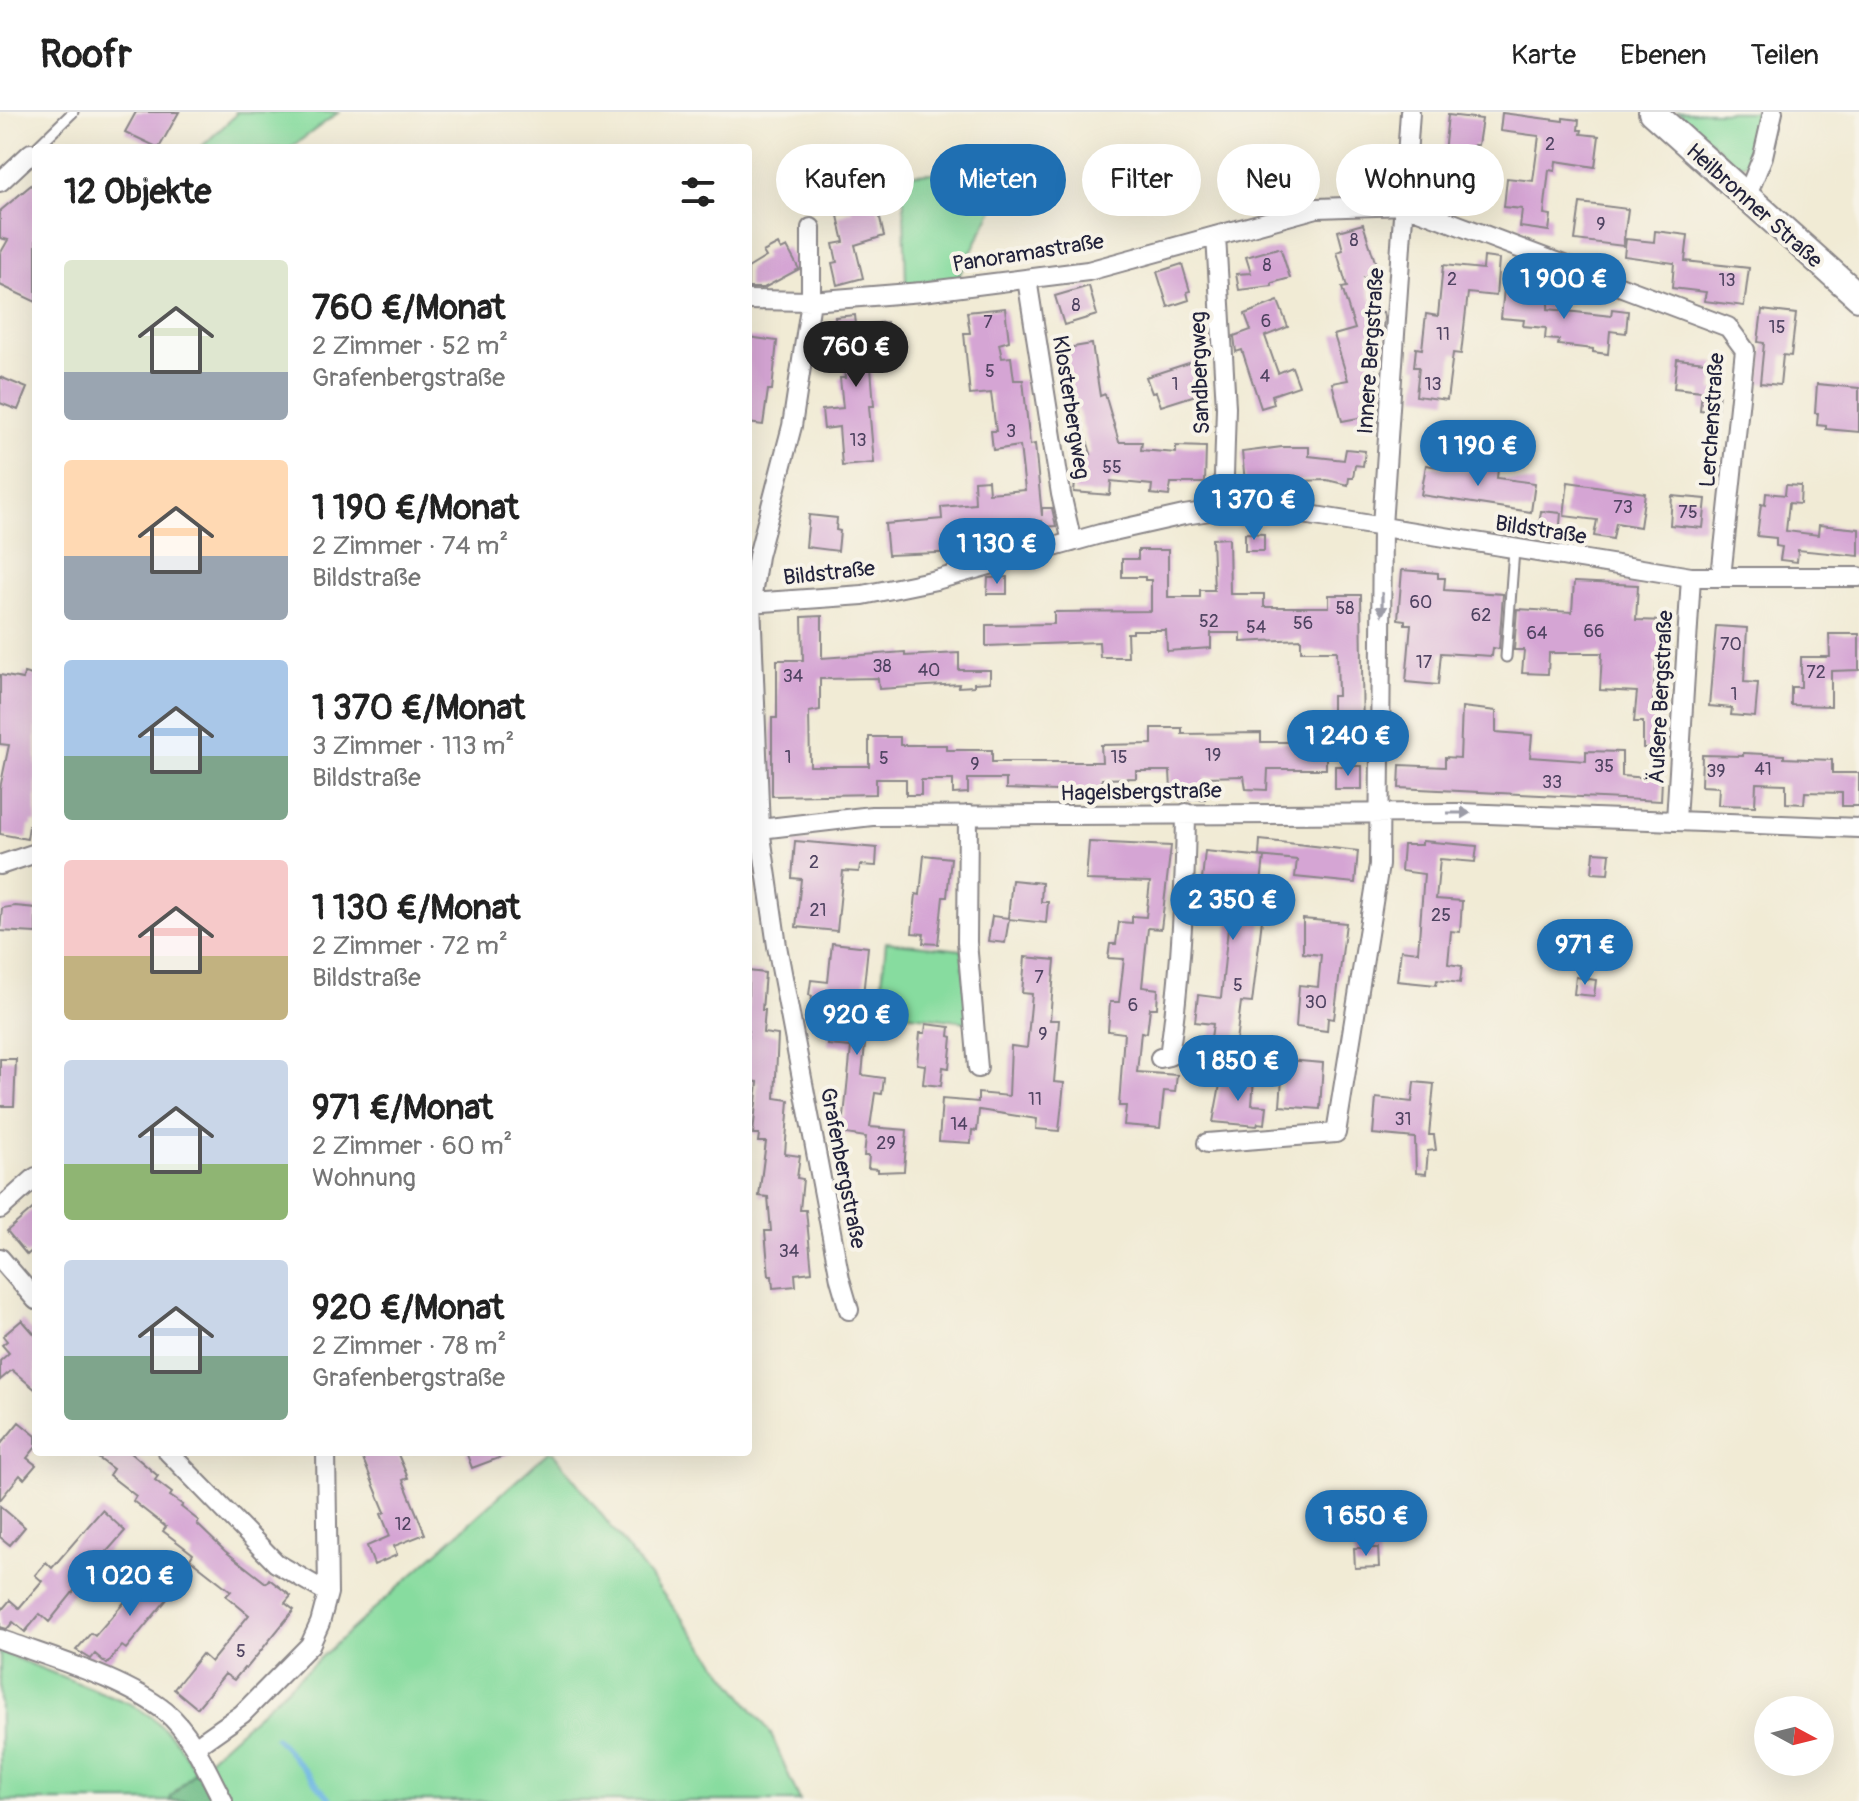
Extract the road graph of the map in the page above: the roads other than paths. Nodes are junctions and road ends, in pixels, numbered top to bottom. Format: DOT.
graph roads {
  1 [pos="73,112"];
  2 [pos="1410,112"];
  3 [pos="1652,112"];
  4 [pos="1773,112"];
  5 [pos="40,144"];
  6 [pos="1408,144"];
  7 [pos="31,153"];
  8 [pos="0,182"];
  9 [pos="1746,198"];
  10 [pos="1336,207"];
  11 [pos="1404,216"];
  12 [pos="1434,216"];
  13 [pos="811,228"];
  14 [pos="1216,236"];
  15 [pos="1027,279"];
  16 [pos="1859,297"];
  17 [pos="752,300"];
  18 [pos="811,301"];
  19 [pos="1223,509"];
  20 [pos="1382,526"];
  21 [pos="1072,542"];
  22 [pos="1514,550"];
  23 [pos="753,557"];
  24 [pos="1691,577"];
  25 [pos="1721,577"];
  26 [pos="1859,577"];
  27 [pos="752,603"];
  28 [pos="1506,657"];
  29 [pos="752,740"];
  30 [pos="1186,813"];
  31 [pos="968,815"];
  32 [pos="1381,815"];
  33 [pos="1676,820"];
  34 [pos="1859,828"];
  35 [pos="754,832"];
  36 [pos="32,854"];
  37 [pos="0,865"];
  38 [pos="1160,1058"];
  39 [pos="978,1068"];
  40 [pos="1207,1143"];
  41 [pos="32,1181"];
  42 [pos="0,1209"];
  43 [pos="0,1258"];
  44 [pos="32,1295"];
  45 [pos="849,1310"];
  46 [pos="172,1456"];
  47 [pos="326,1456"];
  48 [pos="328,1593"];
  49 [pos="0,1639"];
  50 [pos="195,1747"];
  51 [pos="223,1801"];
  1 -- 5 [label="lane"];
  2 -- 6 [label="street, Innere Bergstraße"];
  3 -- 9 [label="main road, Heilbronner Straße"];
  4 -- 9 [label="street"];
  7 -- 8 [label="street"];
  9 -- 16 [label="main road, Heilbronner Straße"];
  10 -- 14 [label="street, Panoramastraße"];
  11 -- 20 [label="street, Innere Bergstraße"];
  12 -- 25 [label="street, Lerchenstraße"];
  13 -- 18 [label="street, Grafenbergstraße"];
  14 -- 15 [label="street, Panoramastraße"];
  14 -- 19 [label="street, Sandbergweg"];
  15 -- 18 [label="street, Panoramastraße"];
  15 -- 21 [label="street, Klosterbergweg"];
  17 -- 18 [label="street, Panoramastraße"];
  18 -- 23 [label="street, Grafenbergstraße"];
  19 -- 20 [label="street, Bildstraße"];
  19 -- 21 [label="street, Bildstraße"];
  20 -- 22 [label="street, Bildstraße"];
  20 -- 32 [label="street, Innere Bergstraße, one-way"];
  21 -- 27 [label="street, Bildstraße"];
  22 -- 24 [label="street, Bildstraße"];
  22 -- 28 [label="lane"];
  24 -- 25 [label="street, Bildstraße"];
  24 -- 33 [label="street, Äußere Bergstraße"];
  25 -- 26 [label="street, Bildstraße"];
  29 -- 35 [label="street, Grafenbergstraße"];
  30 -- 31 [label="street, Hagelsbergstraße"];
  30 -- 32 [label="street, Hagelsbergstraße"];
  30 -- 38 [label="street"];
  31 -- 35 [label="street, Hagelsbergstraße"];
  31 -- 39 [label="street"];
  32 -- 33 [label="street, Hagelsbergstraße, one-way"];
  32 -- 40 [label="street, Innere Bergstraße"];
  33 -- 34 [label="street, Hagelsbergstraße"];
  35 -- 45 [label="street, Grafenbergstraße"];
  36 -- 37 [label="street"];
  41 -- 42 [label="street"];
  43 -- 44 [label="street"];
  46 -- 48 [label="street"];
  47 -- 48 [label="street"];
  48 -- 50 [label="street"];
  49 -- 50 [label="street"];
  50 -- 51 [label="street"];
}
